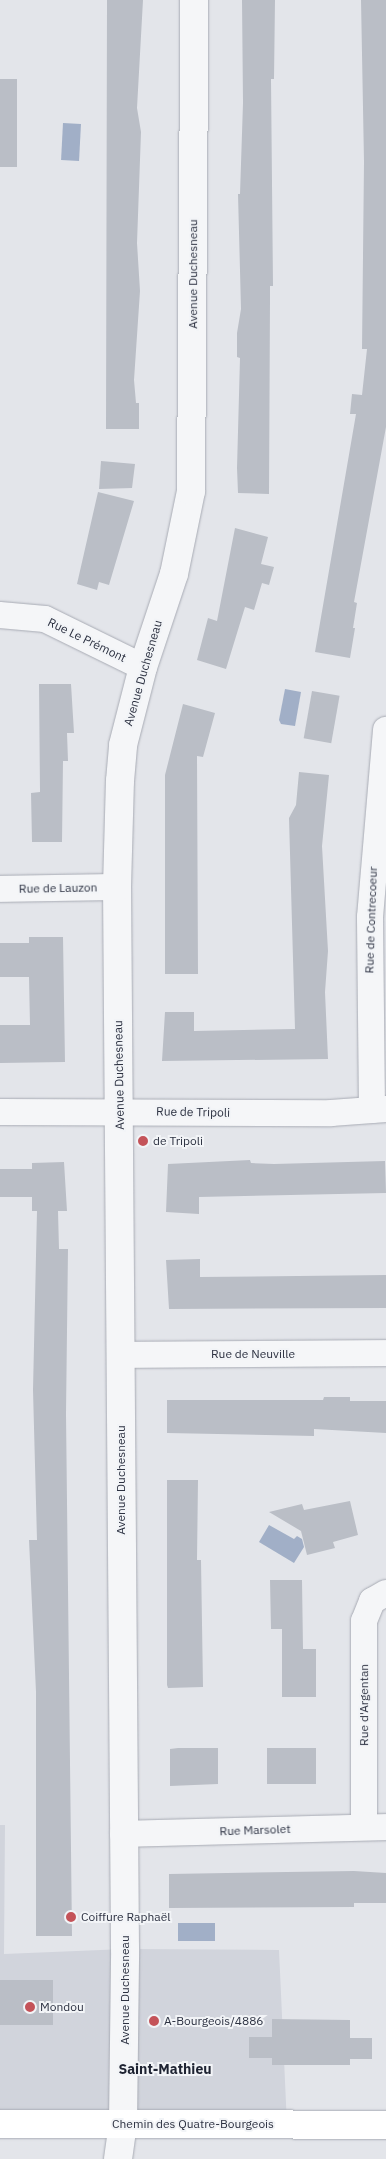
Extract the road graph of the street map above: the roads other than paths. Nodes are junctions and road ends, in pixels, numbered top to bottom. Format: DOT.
graph roads {
  1 [pos="194,0"];
  2 [pos="0,615"];
  3 [pos="143,666"];
  4 [pos="386,730"];
  5 [pos="379,869"];
  6 [pos="117,887"];
  7 [pos="0,888"];
  8 [pos="379,1109"];
  9 [pos="119,1110"];
  10 [pos="0,1112"];
  11 [pos="386,1353"];
  12 [pos="120,1355"];
  13 [pos="386,1593"];
  14 [pos="375,1827"];
  15 [pos="123,1834"];
  16 [pos="0,2124"];
  17 [pos="123,2124"];
  18 [pos="386,2125"];
  19 [pos="118,2159"];
  1 -- 3 [label="street, Avenue Duchesneau"];
  2 -- 3 [label="street, Rue Le Prémont"];
  3 -- 6 [label="street, Avenue Duchesneau"];
  4 -- 5 [label="street, Rue de Contrecoeur"];
  5 -- 8 [label="street, Rue de Contrecoeur"];
  6 -- 7 [label="street, Rue de Lauzon"];
  6 -- 9 [label="street, Avenue Duchesneau"];
  8 -- 9 [label="street, Rue de Tripoli"];
  9 -- 10 [label="street, Rue de Tripoli"];
  9 -- 12 [label="street, Avenue Duchesneau"];
  11 -- 12 [label="street, Rue de Neuville"];
  12 -- 15 [label="street, Avenue Duchesneau"];
  13 -- 14 [label="street, Rue d'Argentan"];
  14 -- 15 [label="street, Rue Marsolet"];
  15 -- 17 [label="street, Avenue Duchesneau"];
  16 -- 17 [label="main road, Chemin des Quatre-Bourgeois"];
  17 -- 18 [label="main road, Chemin des Quatre-Bourgeois"];
  17 -- 19 [label="street, Avenue Duchesneau"];
}
